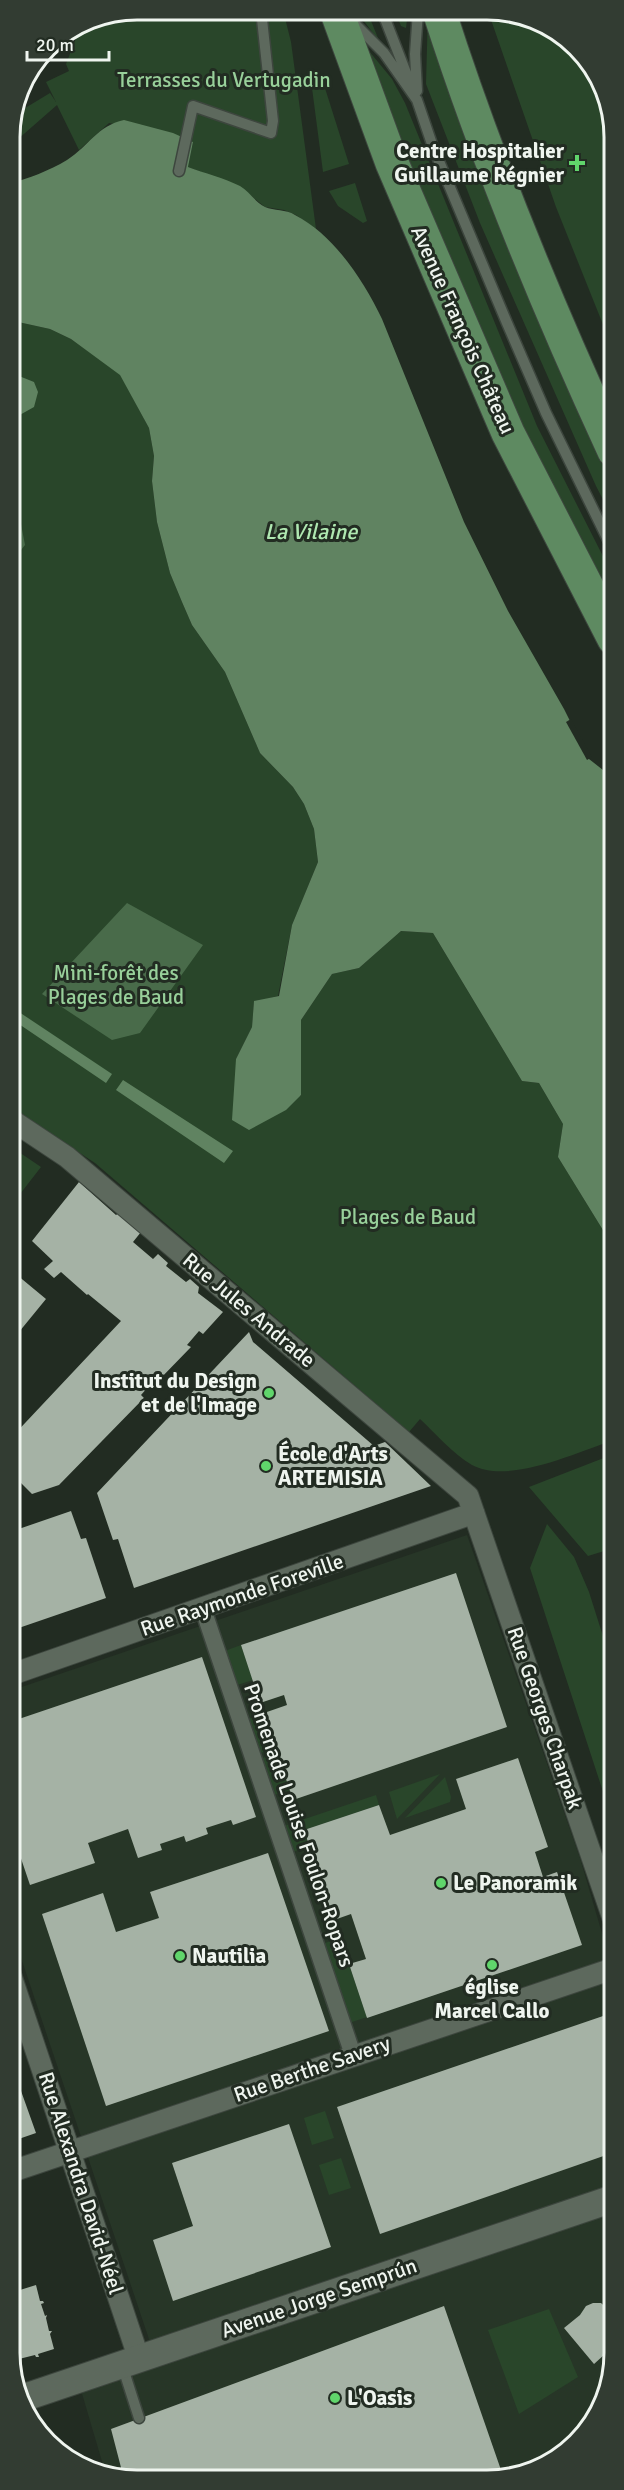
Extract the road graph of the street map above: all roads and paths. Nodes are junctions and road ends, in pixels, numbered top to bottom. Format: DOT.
graph roads {
  1 [pos="262,20"];
  2 [pos="340,20"];
  3 [pos="353,20"];
  4 [pos="386,20"];
  5 [pos="417,20"];
  6 [pos="442,20"];
  7 [pos="417,100"];
  8 [pos="180,171"];
  9 [pos="604,429"];
  10 [pos="604,532"];
  11 [pos="604,620"];
  12 [pos="20,1126"];
  13 [pos="474,1513"];
  14 [pos="203,1609"];
  15 [pos="20,1673"];
  16 [pos="604,1892"];
  17 [pos="604,1972"];
  18 [pos="20,2002"];
  19 [pos="353,2055"];
  20 [pos="71,2152"];
  21 [pos="20,2169"];
  22 [pos="604,2202"];
  23 [pos="130,2362"];
  24 [pos="27,2396"];
  25 [pos="140,2418"];
  1 -- 8 [label="lane"];
  2 -- 11 [label="main road, Avenue François Château"];
  3 -- 7 [label="lane"];
  4 -- 7 [label="lane"];
  5 -- 7 [label="lane"];
  6 -- 9 [label="main road"];
  7 -- 10 [label="lane"];
  12 -- 13 [label="street, Rue Jules Andrade"];
  13 -- 14 [label="street, Rue Raymonde Foreville"];
  13 -- 16 [label="street, Rue Georges Charpak"];
  14 -- 15 [label="street, Rue Raymonde Foreville"];
  14 -- 19 [label="street, Promenade Louise Foulon-Ropars"];
  17 -- 19 [label="street, Rue Berthe Savery"];
  18 -- 20 [label="street, Rue Alexandra David-Néel"];
  19 -- 20 [label="street, Rue Berthe Savery"];
  20 -- 21 [label="street, Rue Berthe Savery"];
  20 -- 23 [label="street, Rue Alexandra David-Néel"];
  22 -- 23 [label="street, Avenue Jorge Semprún"];
  23 -- 24 [label="street, Avenue Jorge Semprún"];
  23 -- 25 [label="lane"];
}
